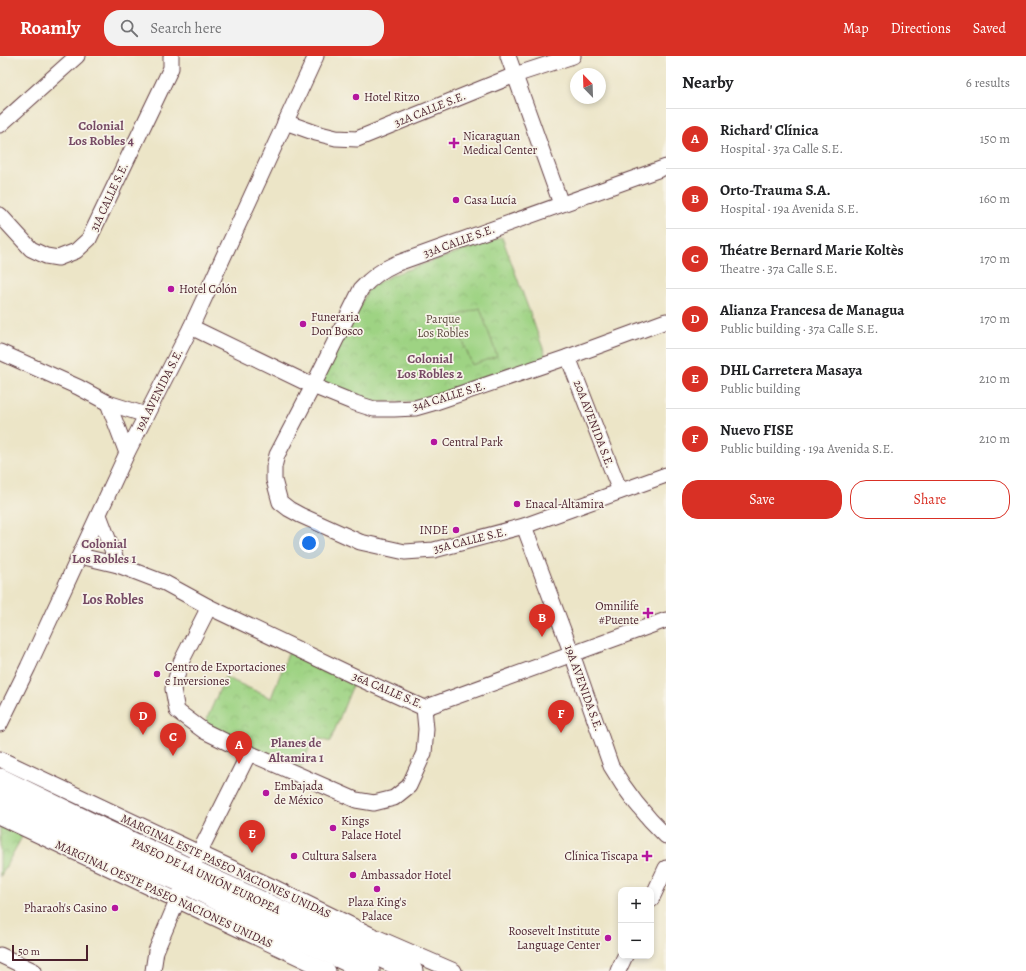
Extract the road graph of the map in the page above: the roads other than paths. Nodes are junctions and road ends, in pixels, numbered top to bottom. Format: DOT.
graph roads {
  1 [pos="77,56"];
  2 [pos="171,56"];
  3 [pos="316,56"];
  4 [pos="508,56"];
  5 [pos="573,56"];
  6 [pos="515,75"];
  7 [pos="285,122"];
  8 [pos="0,125"];
  9 [pos="666,166"];
  10 [pos="561,204"];
  11 [pos="0,215"];
  12 [pos="666,322"];
  13 [pos="191,327"];
  14 [pos="0,352"];
  15 [pos="568,357"];
  16 [pos="313,386"];
  17 [pos="108,403"];
  18 [pos="146,415"];
  19 [pos="127,453"];
  20 [pos="666,475"];
  21 [pos="620,491"];
  22 [pos="100,515"];
  23 [pos="524,526"];
  24 [pos="80,556"];
  25 [pos="118,565"];
  26 [pos="209,607"];
  27 [pos="666,620"];
  28 [pos="572,654"];
  29 [pos="424,708"];
  30 [pos="0,724"];
  31 [pos="249,753"];
  32 [pos="0,759"];
  33 [pos="0,779"];
  34 [pos="0,800"];
  35 [pos="0,818"];
  36 [pos="666,836"];
  37 [pos="666,868"];
  38 [pos="188,877"];
  39 [pos="654,894"];
  40 [pos="0,955"];
  41 [pos="624,959"];
  42 [pos="34,971"];
  43 [pos="152,971"];
  44 [pos="328,971"];
  45 [pos="369,971"];
  46 [pos="412,971"];
  47 [pos="454,971"];
  48 [pos="618,971"];
  1 -- 8 [label="street"];
  2 -- 11 [label="street, 31A CALLE S.E."];
  3 -- 7 [label="street, 19A AVENIDA S.E."];
  4 -- 6 [label="street"];
  5 -- 6 [label="street, 32A CALLE S.E."];
  6 -- 7 [label="street, 32A CALLE S.E."];
  6 -- 10 [label="street"];
  7 -- 13 [label="street, 19A AVENIDA S.E."];
  9 -- 10 [label="street, 33A CALLE S.E."];
  10 -- 16 [label="street, 33A CALLE S.E."];
  12 -- 15 [label="street, 34A CALLE S.E."];
  13 -- 16 [label="street, 34A CALLE S.E."];
  13 -- 18 [label="street, 19A AVENIDA S.E."];
  14 -- 17 [label="street"];
  15 -- 16 [label="street, 34A CALLE S.E."];
  15 -- 21 [label="street, 20A AVENIDA S.E."];
  16 -- 23 [label="street, 35A CALLE S.E."];
  17 -- 18 [label="street"];
  17 -- 19 [label="street"];
  18 -- 19 [label="street, 19A AVENIDA S.E."];
  19 -- 22 [label="street, 19A AVENIDA S.E."];
  20 -- 21 [label="street, 35A CALLE S.E."];
  21 -- 23 [label="street, 35A CALLE S.E."];
  22 -- 24 [label="street, 19A AVENIDA S.E."];
  22 -- 25 [label="street"];
  23 -- 28 [label="street, 19A AVENIDA S.E."];
  24 -- 25 [label="street, 36A CALLE S.E."];
  24 -- 30 [label="street, 19A AVENIDA S.E."];
  25 -- 26 [label="street, 36A CALLE S.E."];
  26 -- 29 [label="street, 36A CALLE S.E."];
  26 -- 31 [label="street"];
  27 -- 28 [label="street, 36A CALLE S.E."];
  28 -- 29 [label="street, 36A CALLE S.E."];
  28 -- 36 [label="street, 19A AVENIDA S.E."];
  29 -- 31 [label="street"];
  31 -- 38 [label="street"];
  32 -- 38 [label="street, MARGINAL ESTE PASEO NACIONES UNIDAS"];
  33 -- 38 [label="highway, PASEO DE LA UNIÓN EUROPEA"];
  34 -- 38 [label="highway, PASEO DE LA UNIÓN EUROPEA"];
  35 -- 38 [label="street, MARGINAL OESTE PASEO NACIONES UNIDAS"];
  37 -- 39 [label="street"];
  38 -- 43 [label="street"];
  38 -- 44 [label="street, MARGINAL OESTE PASEO NACIONES UNIDAS"];
  38 -- 45 [label="highway, PASEO DE LA UNIÓN EUROPEA"];
  38 -- 46 [label="highway, PASEO DE LA UNIÓN EUROPEA"];
  38 -- 47 [label="street, MARGINAL ESTE PASEO NACIONES UNIDAS"];
  40 -- 42 [label="street"];
  41 -- 48 [label="street"];
}
